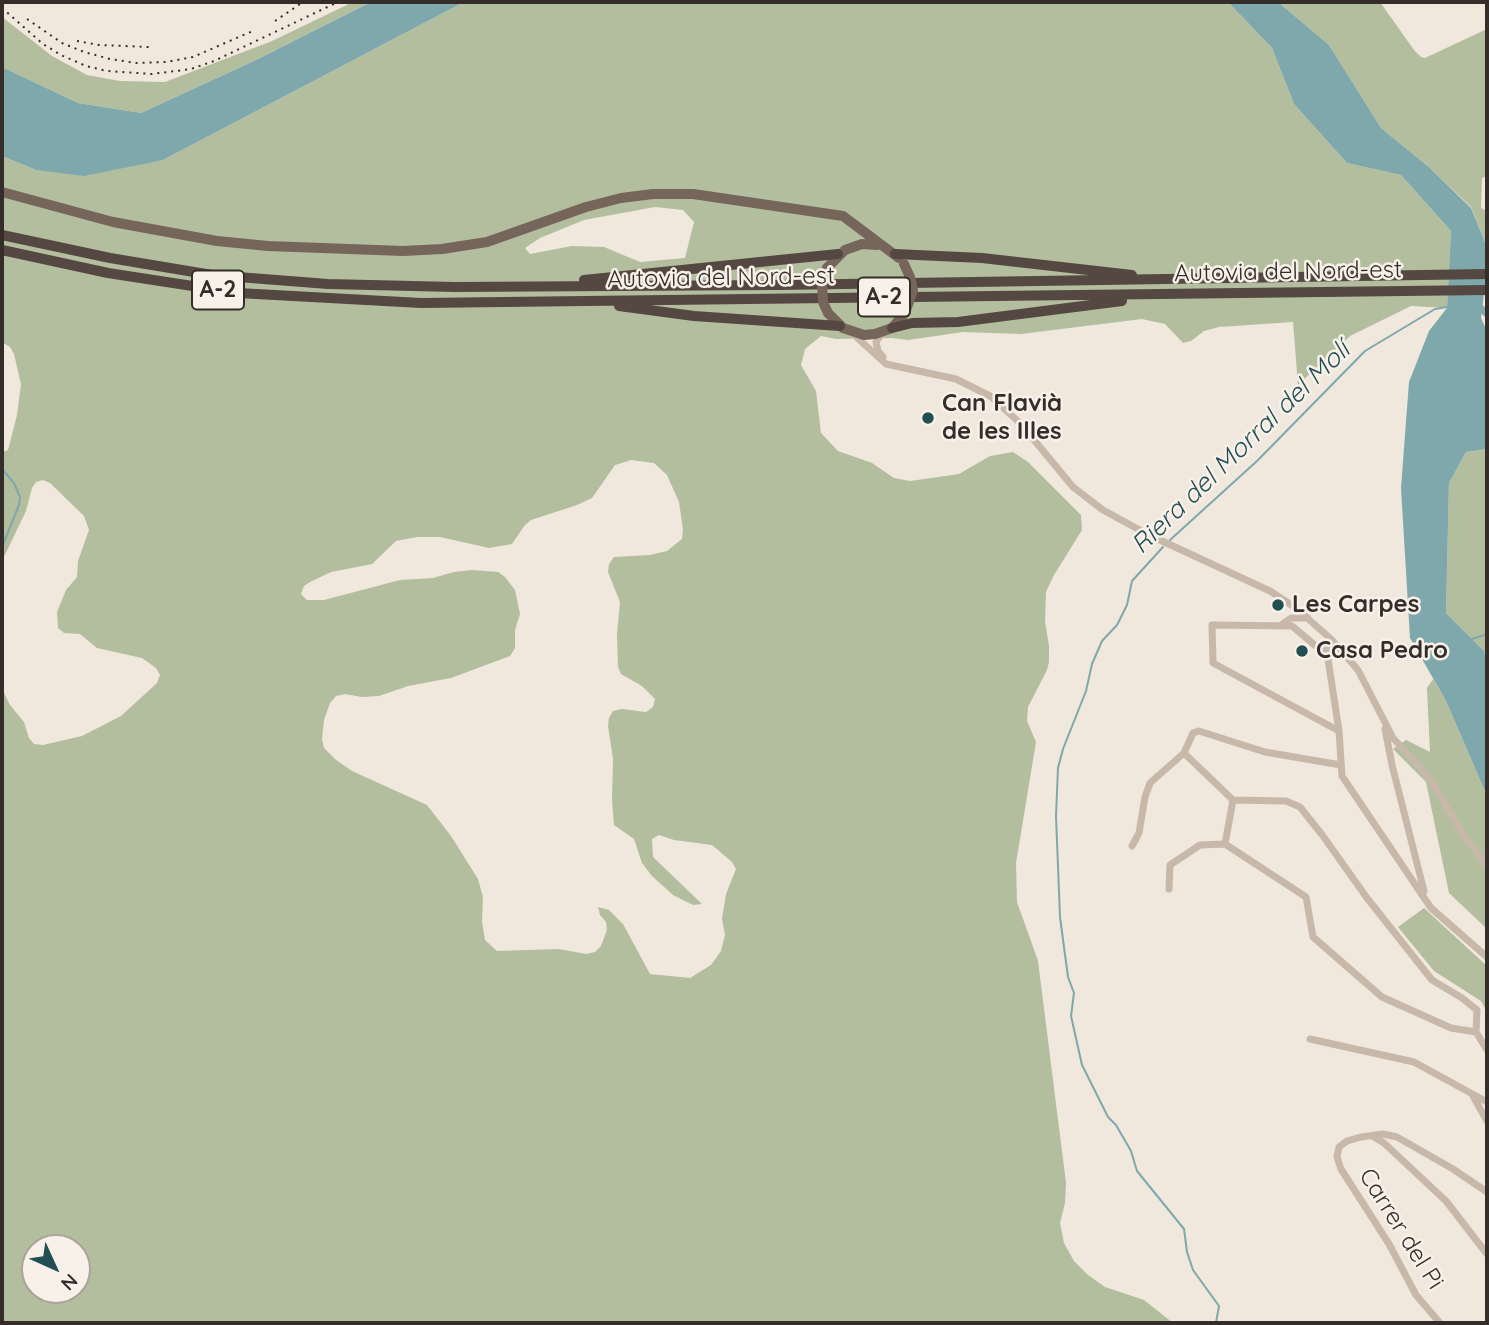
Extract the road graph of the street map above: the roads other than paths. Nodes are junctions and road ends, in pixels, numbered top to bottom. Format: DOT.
graph roads {
  1 [pos="2,192"];
  2 [pos="855,223"];
  3 [pos="2,234"];
  4 [pos="853,246"];
  5 [pos="880,246"];
  6 [pos="2,250"];
  7 [pos="838,254"];
  8 [pos="895,254"];
  9 [pos="1487,274"];
  10 [pos="1166,279"];
  11 [pos="544,286"];
  12 [pos="1487,290"];
  13 [pos="1173,295"];
  14 [pos="596,301"];
  15 [pos="840,326"];
  16 [pos="888,330"];
  17 [pos="853,333"];
  18 [pos="895,366"];
  19 [pos="1284,600"];
  20 [pos="1308,618"];
  21 [pos="1281,625"];
  22 [pos="1318,627"];
  23 [pos="1332,640"];
  24 [pos="1325,656"];
  25 [pos="1385,725"];
  26 [pos="1339,731"];
  27 [pos="1184,753"];
  28 [pos="1341,765"];
  29 [pos="1233,800"];
  30 [pos="1225,844"];
  31 [pos="1132,846"];
  32 [pos="1487,867"];
  33 [pos="1169,889"];
  34 [pos="1426,898"];
  35 [pos="1487,957"];
  36 [pos="1476,1032"];
  37 [pos="1310,1039"];
  38 [pos="1487,1050"];
  39 [pos="1473,1096"];
  40 [pos="1487,1102"];
  41 [pos="1487,1121"];
  42 [pos="1374,1137"];
  43 [pos="1487,1192"];
  44 [pos="1487,1254"];
  45 [pos="1440,1323"];
  1 -- 2 [label="main road"];
  2 -- 4 [label="main road"];
  2 -- 5 [label="main road"];
  3 -- 11 [label="highway, Autovia del Nord-est / A-2"];
  4 -- 5 [label="main road"];
  4 -- 7 [label="main road"];
  5 -- 8 [label="main road"];
  6 -- 14 [label="highway, Autovia del Nord-est / A-2"];
  7 -- 11 [label="highway"];
  7 -- 15 [label="main road, bridge"];
  8 -- 10 [label="highway"];
  8 -- 16 [label="main road, bridge"];
  9 -- 10 [label="highway, Autovia del Nord-est / A-2"];
  10 -- 11 [label="highway, Autovia del Nord-est / A-2"];
  12 -- 13 [label="highway, Autovia del Nord-est / A-2"];
  13 -- 14 [label="highway, Autovia del Nord-est / A-2"];
  13 -- 16 [label="highway"];
  14 -- 15 [label="highway"];
  15 -- 17 [label="main road"];
  16 -- 17 [label="main road"];
  16 -- 18 [label="street"];
  17 -- 18 [label="street"];
  18 -- 19 [label="street"];
  19 -- 20 [label="street"];
  19 -- 21 [label="street"];
  20 -- 21 [label="street"];
  20 -- 22 [label="street"];
  21 -- 24 [label="street"];
  21 -- 26 [label="street"];
  22 -- 23 [label="street"];
  22 -- 24 [label="street"];
  23 -- 24 [label="street"];
  23 -- 25 [label="street"];
  24 -- 26 [label="street"];
  25 -- 32 [label="street"];
  25 -- 34 [label="street"];
  26 -- 28 [label="street"];
  27 -- 28 [label="street"];
  27 -- 29 [label="street"];
  27 -- 31 [label="street"];
  28 -- 34 [label="street"];
  29 -- 30 [label="street"];
  29 -- 36 [label="street"];
  30 -- 33 [label="street"];
  30 -- 36 [label="street"];
  34 -- 35 [label="street"];
  36 -- 38 [label="street"];
  37 -- 39 [label="street"];
  39 -- 40 [label="street"];
  39 -- 41 [label="street"];
  42 -- 43 [label="street"];
  42 -- 44 [label="street"];
  42 -- 45 [label="street, Carrer del Pi"];
}
